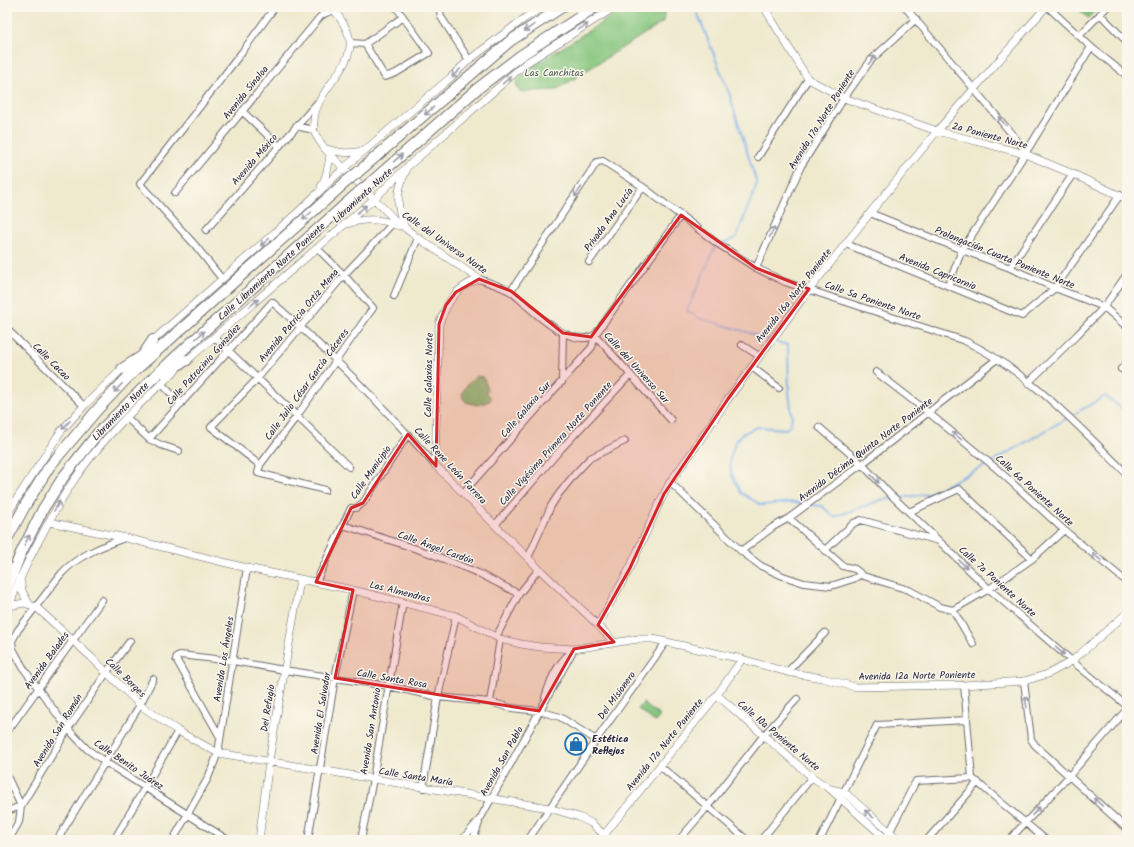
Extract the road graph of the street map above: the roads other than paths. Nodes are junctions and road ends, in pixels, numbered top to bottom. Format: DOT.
graph roads {
  1 [pos="275,7"];
  2 [pos="342,7"];
  3 [pos="396,7"];
  4 [pos="443,7"];
  5 [pos="542,7"];
  6 [pos="562,7"];
  7 [pos="595,7"];
  8 [pos="615,7"];
  9 [pos="764,7"];
  10 [pos="905,7"];
  11 [pos="1047,7"];
  12 [pos="1107,7"];
  13 [pos="334,9"];
  14 [pos="1100,14"];
  15 [pos="403,18"];
  16 [pos="916,20"];
  17 [pos="1080,35"];
  18 [pos="1127,42"];
  19 [pos="350,43"];
  20 [pos="365,44"];
  21 [pos="1091,47"];
  22 [pos="469,60"];
  23 [pos="1127,76"];
  24 [pos="808,80"];
  25 [pos="975,88"];
  26 [pos="844,98"];
  27 [pos="318,102"];
  28 [pos="242,111"];
  29 [pos="296,126"];
  30 [pos="314,130"];
  31 [pos="937,131"];
  32 [pos="279,146"];
  33 [pos="328,151"];
  34 [pos="364,151"];
  35 [pos="1026,152"];
  36 [pos="758,157"];
  37 [pos="408,167"];
  38 [pos="344,168"];
  39 [pos="1073,174"];
  40 [pos="643,187"];
  41 [pos="175,193"];
  42 [pos="318,193"];
  43 [pos="1120,196"];
  44 [pos="374,199"];
  45 [pos="1127,199"];
  46 [pos="870,213"];
  47 [pos="681,215"];
  48 [pos="396,220"];
  49 [pos="342,226"];
  50 [pos="206,230"];
  51 [pos="418,238"];
  52 [pos="846,244"];
  53 [pos="962,250"];
  54 [pos="321,252"];
  55 [pos="589,262"];
  56 [pos="756,268"];
  57 [pos="1010,268"];
  58 [pos="1127,274"];
  59 [pos="344,275"];
  60 [pos="222,279"];
  61 [pos="479,279"];
  62 [pos="948,286"];
  63 [pos="1055,288"];
  64 [pos="809,289"];
  65 [pos="511,291"];
  66 [pos="394,296"];
  67 [pos="272,302"];
  68 [pos="1104,307"];
  69 [pos="301,327"];
  70 [pos="1127,327"];
  71 [pos="7,329"];
  72 [pos="563,334"];
  73 [pos="595,334"];
  74 [pos="214,337"];
  75 [pos="153,340"];
  76 [pos="167,342"];
  77 [pos="742,346"];
  78 [pos="228,351"];
  79 [pos="144,355"];
  80 [pos="185,356"];
  81 [pos="759,356"];
  82 [pos="998,359"];
  83 [pos="337,360"];
  84 [pos="1127,364"];
  85 [pos="752,367"];
  86 [pos="1121,369"];
  87 [pos="126,372"];
  88 [pos="876,372"];
  89 [pos="630,374"];
  90 [pos="257,379"];
  91 [pos="157,381"];
  92 [pos="562,382"];
  93 [pos="1028,383"];
  94 [pos="779,388"];
  95 [pos="181,404"];
  96 [pos="84,406"];
  97 [pos="929,413"];
  98 [pos="297,416"];
  99 [pos="126,418"];
  100 [pos="670,420"];
  101 [pos="820,427"];
  102 [pos="408,434"];
  103 [pos="149,439"];
  104 [pos="625,441"];
  105 [pos="179,451"];
  106 [pos="862,464"];
  107 [pos="260,465"];
  108 [pos="435,465"];
  109 [pos="349,467"];
  110 [pos="1127,474"];
  111 [pos="670,482"];
  112 [pos="325,490"];
  113 [pos="463,493"];
  114 [pos="907,510"];
  115 [pos="7,514"];
  116 [pos="790,518"];
  117 [pos="48,522"];
  118 [pos="343,525"];
  119 [pos="495,525"];
  120 [pos="1064,530"];
  121 [pos="126,538"];
  122 [pos="7,539"];
  123 [pos="940,541"];
  124 [pos="825,550"];
  125 [pos="741,551"];
  126 [pos="528,558"];
  127 [pos="1032,559"];
  128 [pos="247,568"];
  129 [pos="539,569"];
  130 [pos="860,575"];
  131 [pos="20,578"];
  132 [pos="300,580"];
  133 [pos="316,582"];
  134 [pos="1127,582"];
  135 [pos="7,589"];
  136 [pos="989,589"];
  137 [pos="352,590"];
  138 [pos="519,594"];
  139 [pos="102,600"];
  140 [pos="403,602"];
  141 [pos="32,606"];
  142 [pos="8,610"];
  143 [pos="953,610"];
  144 [pos="1127,613"];
  145 [pos="456,616"];
  146 [pos="598,625"];
  147 [pos="825,633"];
  148 [pos="498,638"];
  149 [pos="73,640"];
  150 [pos="130,641"];
  151 [pos="614,642"];
  152 [pos="666,642"];
  153 [pos="973,644"];
  154 [pos="574,649"];
  155 [pos="742,659"];
  156 [pos="233,661"];
  157 [pos="1072,661"];
  158 [pos="284,670"];
  159 [pos="106,672"];
  160 [pos="787,672"];
  161 [pos="336,678"];
  162 [pos="154,679"];
  163 [pos="1024,681"];
  164 [pos="964,685"];
  165 [pos="388,686"];
  166 [pos="38,688"];
  167 [pos="717,695"];
  168 [pos="438,697"];
  169 [pos="797,699"];
  170 [pos="490,702"];
  171 [pos="140,705"];
  172 [pos="1127,708"];
  173 [pos="539,712"];
  174 [pos="966,720"];
  175 [pos="68,729"];
  176 [pos="178,731"];
  177 [pos="7,732"];
  178 [pos="764,735"];
  179 [pos="220,737"];
  180 [pos="596,740"];
  181 [pos="218,753"];
  182 [pos="269,761"];
  183 [pos="105,762"];
  184 [pos="660,766"];
  185 [pos="321,770"];
  186 [pos="1070,775"];
  187 [pos="7,776"];
  188 [pos="812,777"];
  189 [pos="373,779"];
  190 [pos="975,780"];
  191 [pos="146,787"];
  192 [pos="423,788"];
  193 [pos="842,795"];
  194 [pos="492,798"];
  195 [pos="21,806"];
  196 [pos="708,806"];
  197 [pos="549,808"];
  198 [pos="7,811"];
  199 [pos="188,815"];
  200 [pos="480,819"];
  201 [pos="1026,822"];
  202 [pos="1127,829"];
  203 [pos="890,832"];
  204 [pos="11,836"];
  205 [pos="602,837"];
  206 [pos="57,840"];
  207 [pos="114,840"];
  208 [pos="173,840"];
  209 [pos="226,840"];
  210 [pos="259,840"];
  211 [pos="308,840"];
  212 [pos="361,840"];
  213 [pos="462,840"];
  214 [pos="473,840"];
  215 [pos="528,840"];
  216 [pos="610,840"];
  217 [pos="679,840"];
  218 [pos="747,840"];
  219 [pos="760,840"];
  220 [pos="820,840"];
  221 [pos="886,840"];
  222 [pos="899,840"];
  223 [pos="927,840"];
  224 [pos="1009,840"];
  225 [pos="1046,840"];
  1 -- 60 [label="street"];
  2 -- 13 [label="street, Avenida Sinaloa"];
  3 -- 15 [label="street"];
  4 -- 22 [label="street"];
  5 -- 22 [label="street"];
  6 -- 76 [label="highway, Calle Libramiento Norte Poniente, one-way, bridge"];
  80 -- 7 [label="highway, Calle Libramiento Norte Poniente, one-way, bridge"];
  37 -- 8 [label="street, Libramiento Norte, one-way"];
  9 -- 24 [label="street"];
  10 -- 16 [label="street"];
  11 -- 17 [label="street"];
  11 -- 25 [label="street, Avenida 16a Norte Poniente"];
  12 -- 14 [label="street"];
  13 -- 19 [label="street"];
  13 -- 28 [label="street, Avenida Sinaloa"];
  14 -- 17 [label="street"];
  14 -- 18 [label="street"];
  15 -- 20 [label="street"];
  15 -- 20 [label="street"];
  16 -- 25 [label="street"];
  26 -- 16 [label="street, Avenida 17a Norte Poniente, one-way"];
  17 -- 21 [label="street"];
  19 -- 20 [label="street"];
  19 -- 27 [label="street"];
  21 -- 23 [label="street"];
  21 -- 35 [label="street"];
  22 -- 34 [label="street, one-way"];
  24 -- 26 [label="street, 2a Poniente Norte"];
  24 -- 36 [label="street"];
  25 -- 31 [label="street, Avenida 16a Norte Poniente"];
  35 -- 25 [label="street, one-way"];
  26 -- 31 [label="street, 2a Poniente Norte"];
  56 -- 26 [label="street, Avenida 17a Norte Poniente, one-way"];
  27 -- 29 [label="street, Avenida México"];
  27 -- 30 [label="street"];
  28 -- 32 [label="street"];
  28 -- 41 [label="street, Avenida Sinaloa"];
  29 -- 30 [label="street"];
  29 -- 32 [label="street, Avenida México"];
  30 -- 33 [label="street, Calle del Universo Norte"];
  31 -- 35 [label="street, 2a Poniente Norte"];
  31 -- 46 [label="street, Avenida 16a Norte Poniente"];
  32 -- 50 [label="street, Avenida México"];
  33 -- 34 [label="street"];
  33 -- 38 [label="street, Calle del Universo Norte"];
  33 -- 42 [label="street"];
  34 -- 38 [label="street"];
  35 -- 39 [label="street, 2a Poniente Norte"];
  35 -- 53 [label="street"];
  37 -- 44 [label="street, Libramiento Norte"];
  37 -- 48 [label="street"];
  38 -- 42 [label="street"];
  38 -- 44 [label="street, Calle del Universo Norte"];
  39 -- 43 [label="street, 2a Poniente Norte"];
  39 -- 57 [label="street"];
  40 -- 47 [label="street, Calle 5a Poniente Norte"];
  40 -- 55 [label="street, Privada Ana Lucía"];
  40 -- 65 [label="street, Calle 5a Poniente Norte, one-way"];
  42 -- 60 [label="street, one-way"];
  43 -- 45 [label="street, 2a Poniente Norte"];
  43 -- 63 [label="street"];
  44 -- 48 [label="street, Calle del Universo Norte"];
  49 -- 44 [label="street, Libramiento Norte, one-way"];
  46 -- 52 [label="street, Avenida 16a Norte Poniente"];
  46 -- 53 [label="street, Prolongación Cuarta Poniente Norte"];
  47 -- 56 [label="street, Calle 5a Poniente Norte"];
  47 -- 73 [label="street, Calle Galaxia Sur"];
  48 -- 49 [label="street"];
  48 -- 51 [label="street, Calle del Universo Norte"];
  48 -- 59 [label="street, Avenida Patricia Ortiz Mena"];
  74 -- 49 [label="street, Libramiento Norte, one-way"];
  51 -- 61 [label="street, Calle del Universo Norte"];
  51 -- 66 [label="street"];
  52 -- 62 [label="street, Avenida Capricornio"];
  52 -- 64 [label="street, Avenida 16a Norte Poniente"];
  53 -- 57 [label="street, Prolongación Cuarta Poniente Norte"];
  53 -- 62 [label="street"];
  54 -- 59 [label="street"];
  56 -- 64 [label="street, Calle 5a Poniente Norte"];
  57 -- 63 [label="street, Prolongación Cuarta Poniente Norte"];
  58 -- 68 [label="street"];
  59 -- 69 [label="street, Avenida Patricia Ortiz Mena"];
  59 -- 83 [label="street, Calle Julio César García Cáceres"];
  60 -- 75 [label="street"];
  61 -- 65 [label="street, Calle del Universo Norte"];
  61 -- 108 [label="street, Calle Galaxias Norte"];
  62 -- 63 [label="street, Avenida Capricornio"];
  63 -- 68 [label="street, Prolongación Cuarta Poniente Norte"];
  64 -- 81 [label="street, Avenida 16a Norte Poniente"];
  64 -- 82 [label="street, Calle 5a Poniente Norte"];
  65 -- 72 [label="street, Calle del Universo Norte"];
  67 -- 69 [label="street, Calle Rene León Farrera"];
  67 -- 78 [label="street, Calle Patrocinio González"];
  68 -- 70 [label="street, Prolongación Cuarta Poniente Norte"];
  68 -- 93 [label="street"];
  69 -- 83 [label="street, Calle Rene León Farrera"];
  69 -- 90 [label="street, Avenida Patricia Ortiz Mena"];
  71 -- 96 [label="street, Calle Cacao"];
  72 -- 73 [label="street, Calle del Universo Sur"];
  72 -- 92 [label="street"];
  73 -- 89 [label="street, Calle del Universo Sur"];
  73 -- 92 [label="street, Calle Galaxia Sur"];
  74 -- 78 [label="street"];
  74 -- 80 [label="street, Libramiento Norte"];
  75 -- 79 [label="highway"];
  75 -- 87 [label="street"];
  76 -- 79 [label="highway"];
  76 -- 87 [label="highway, Calle Libramiento Norte Poniente"];
  77 -- 81 [label="street"];
  78 -- 90 [label="street"];
  78 -- 95 [label="street, Calle Patrocinio González"];
  79 -- 87 [label="highway"];
  80 -- 91 [label="highway, Calle Libramiento Norte Poniente"];
  80 -- 91 [label="highway"];
  81 -- 85 [label="street, Avenida 16a Norte Poniente"];
  82 -- 93 [label="street, Calle 5a Poniente Norte"];
  82 -- 97 [label="street, Avenida Décima Quinta Norte Poniente"];
  83 -- 98 [label="street, Calle Julio César García Cáceres"];
  83 -- 102 [label="street, Calle Rene León Farrera"];
  84 -- 86 [label="street"];
  85 -- 94 [label="street"];
  85 -- 111 [label="street, Avenida 16a Norte Poniente"];
  87 -- 96 [label="street"];
  87 -- 122 [label="highway, Calle Libramiento Norte Poniente, one-way"];
  88 -- 97 [label="street, Calle 6a Poniente Norte"];
  89 -- 100 [label="street, Calle del Universo Sur"];
  89 -- 119 [label="street, Calle Vigésima Primera Norte Poniente"];
  90 -- 98 [label="street"];
  90 -- 107 [label="street, Avenida Patricia Ortiz Mena"];
  91 -- 95 [label="street"];
  91 -- 99 [label="street, Libramiento Norte"];
  135 -- 91 [label="highway, Calle Libramiento Norte Poniente, one-way"];
  92 -- 113 [label="street, Calle Galaxia Sur"];
  93 -- 110 [label="street, Calle 5a Poniente Norte"];
  95 -- 103 [label="street, Calle Patrocinio González"];
  96 -- 115 [label="street, one-way"];
  97 -- 106 [label="street, Avenida Décima Quinta Norte Poniente"];
  120 -- 97 [label="street, Calle 6a Poniente Norte, one-way"];
  98 -- 107 [label="street, Calle Julio César García Cáceres"];
  98 -- 109 [label="street"];
  99 -- 103 [label="street"];
  117 -- 99 [label="street, Libramiento Norte, one-way"];
  101 -- 106 [label="street, Calle 7a Poniente Norte"];
  102 -- 108 [label="street, Calle Rene León Farrera"];
  102 -- 118 [label="street, Calle Municipio"];
  103 -- 105 [label="street"];
  104 -- 126 [label="street"];
  106 -- 114 [label="street, Calle 7a Poniente Norte, one-way"];
  106 -- 116 [label="street, Avenida Décima Quinta Norte Poniente"];
  107 -- 112 [label="street, Calle Julio César García Cáceres"];
  108 -- 113 [label="street, Calle Rene León Farrera"];
  111 -- 125 [label="street"];
  111 -- 146 [label="street, Avenida 16a Norte Poniente"];
  113 -- 119 [label="street, Calle Rene León Farrera"];
  114 -- 123 [label="street, Calle 7a Poniente Norte"];
  114 -- 127 [label="street"];
  116 -- 124 [label="street"];
  116 -- 125 [label="street, Avenida Décima Quinta Norte Poniente"];
  117 -- 121 [label="street, Las Almendras"];
  117 -- 131 [label="street, Libramiento Norte"];
  118 -- 133 [label="street, Calle Municipio"];
  118 -- 138 [label="street, Calle Ángel Cardón"];
  119 -- 126 [label="street, Calle Rene León Farrera"];
  120 -- 127 [label="street"];
  134 -- 120 [label="street, Calle 6a Poniente Norte, one-way"];
  121 -- 128 [label="street, Las Almendras"];
  121 -- 141 [label="street"];
  123 -- 124 [label="street"];
  123 -- 136 [label="street, Calle 7a Poniente Norte, one-way"];
  124 -- 130 [label="street"];
  125 -- 130 [label="street"];
  126 -- 129 [label="street, Calle Rene León Farrera"];
  127 -- 136 [label="street"];
  128 -- 132 [label="street, Las Almendras"];
  128 -- 156 [label="street, Avenida Los Ángeles"];
  129 -- 138 [label="street"];
  129 -- 146 [label="street, Calle Rene León Farrera"];
  130 -- 143 [label="street"];
  131 -- 141 [label="street, Calle Borges"];
  131 -- 142 [label="street, Libramiento Norte"];
  132 -- 133 [label="street, Las Almendras"];
  132 -- 158 [label="street, Del Refugio"];
  133 -- 137 [label="street, Las Almendras"];
  136 -- 143 [label="street"];
  136 -- 157 [label="street, Calle 7a Poniente Norte, one-way"];
  137 -- 140 [label="street, Las Almendras"];
  137 -- 161 [label="street, Avenida El Salvador"];
  138 -- 148 [label="street"];
  139 -- 149 [label="street, Avenida Balades"];
  140 -- 145 [label="street, Las Almendras"];
  140 -- 165 [label="street, Avenida San Antonio"];
  141 -- 142 [label="street"];
  141 -- 149 [label="street, Calle Borges"];
  141 -- 166 [label="street, Calle Benito Juárez"];
  143 -- 153 [label="street"];
  144 -- 157 [label="street, Avenida 12a Norte Poniente"];
  145 -- 148 [label="street, Las Almendras"];
  145 -- 168 [label="street"];
  146 -- 151 [label="street, Calle Rene León Farrera"];
  147 -- 160 [label="street"];
  148 -- 154 [label="street, Las Almendras"];
  148 -- 170 [label="street"];
  149 -- 159 [label="street, Calle Borges"];
  149 -- 166 [label="street, Avenida Balades"];
  150 -- 159 [label="street, Avenida San Román"];
  151 -- 152 [label="street, Las Almendras"];
  151 -- 154 [label="street, Las Almendras"];
  152 -- 155 [label="street, Avenida 12a Norte Poniente"];
  152 -- 180 [label="street, Del Misionero"];
  154 -- 173 [label="street, Avenida San Pablo"];
  155 -- 160 [label="street, Avenida 12a Norte Poniente"];
  155 -- 167 [label="street, Avenida 17a Norte Poniente"];
  156 -- 158 [label="street, Calle Santa Rosa"];
  156 -- 179 [label="street, Avenida Los Ángeles"];
  156 -- 179 [label="street, Calle Santa Rosa"];
  157 -- 163 [label="street, Avenida 12a Norte Poniente"];
  157 -- 172 [label="street, Calle 7a Poniente Norte"];
  158 -- 161 [label="street, Calle Santa Rosa"];
  158 -- 182 [label="street, Del Refugio"];
  159 -- 171 [label="street, Calle Borges"];
  159 -- 175 [label="street, Avenida San Román"];
  160 -- 164 [label="street, Avenida 12a Norte Poniente"];
  161 -- 165 [label="street, Calle Santa Rosa"];
  161 -- 185 [label="street, Avenida El Salvador"];
  162 -- 171 [label="street"];
  163 -- 164 [label="street, Avenida 12a Norte Poniente"];
  186 -- 163 [label="street, one-way"];
  164 -- 174 [label="street"];
  165 -- 168 [label="street, Calle Santa Rosa"];
  165 -- 189 [label="street, Avenida San Antonio"];
  166 -- 175 [label="street, Calle Benito Juárez"];
  166 -- 177 [label="street, Avenida Balades"];
  167 -- 178 [label="street, Calle 10a Poniente Norte"];
  167 -- 184 [label="street, Avenida 17a Norte Poniente"];
  168 -- 170 [label="street, Calle Santa Rosa"];
  168 -- 192 [label="street"];
  169 -- 178 [label="street"];
  170 -- 173 [label="street, Calle Santa Rosa"];
  171 -- 176 [label="street, Calle Borges"];
  171 -- 183 [label="street"];
  172 -- 186 [label="street"];
  173 -- 180 [label="street, Calle Santa Rosa"];
  173 -- 194 [label="street, Avenida San Pablo"];
  174 -- 190 [label="street"];
  174 -- 193 [label="street"];
  175 -- 183 [label="street, Calle Benito Juárez"];
  175 -- 195 [label="street, Avenida San Román"];
  176 -- 181 [label="street, Calle Borges"];
  176 -- 191 [label="street"];
  178 -- 188 [label="street, Calle 10a Poniente Norte"];
  178 -- 196 [label="street"];
  179 -- 181 [label="street, Avenida Los Ángeles"];
  180 -- 197 [label="street, Del Misionero"];
  181 -- 182 [label="street, Calle Santa María"];
  181 -- 199 [label="street, Avenida Los Ángeles"];
  182 -- 185 [label="street, Calle Santa María"];
  182 -- 210 [label="street, Del Refugio"];
  183 -- 191 [label="street, Calle Benito Juárez"];
  183 -- 206 [label="street"];
  184 -- 196 [label="street"];
  184 -- 205 [label="street, Avenida 17a Norte Poniente"];
  185 -- 189 [label="street, Calle Santa María"];
  185 -- 211 [label="street, Avenida El Salvador"];
  201 -- 186 [label="street, one-way"];
  202 -- 186 [label="street, one-way"];
  187 -- 195 [label="street"];
  188 -- 193 [label="street, Calle 10a Poniente Norte"];
  188 -- 219 [label="street"];
  189 -- 192 [label="street, Calle Santa María"];
  189 -- 212 [label="street, Avenida San Antonio"];
  190 -- 201 [label="street"];
  190 -- 203 [label="street"];
  190 -- 223 [label="street"];
  191 -- 199 [label="street, Calle Benito Juárez"];
  191 -- 207 [label="street"];
  192 -- 194 [label="street, Calle Santa María"];
  203 -- 193 [label="street, Calle 10a Poniente Norte, one-way"];
  193 -- 220 [label="street"];
  193 -- 221 [label="street"];
  194 -- 197 [label="street, Calle Santa María"];
  194 -- 200 [label="street, Avenida San Pablo"];
  195 -- 198 [label="street"];
  195 -- 204 [label="street, Avenida San Román"];
  196 -- 217 [label="street"];
  196 -- 218 [label="street"];
  197 -- 205 [label="street, Calle Santa María"];
  197 -- 215 [label="street, Del Misionero"];
  199 -- 208 [label="street, Avenida Los Ángeles"];
  199 -- 209 [label="street, Calle Benito Juárez"];
  200 -- 213 [label="street, Avenida San Pablo"];
  200 -- 214 [label="street, Avenida San Pablo"];
  201 -- 224 [label="street"];
  201 -- 225 [label="street"];
  203 -- 221 [label="street"];
  203 -- 222 [label="street, Calle 10a Poniente Norte"];
  205 -- 216 [label="street, Calle Santa María"];
}
